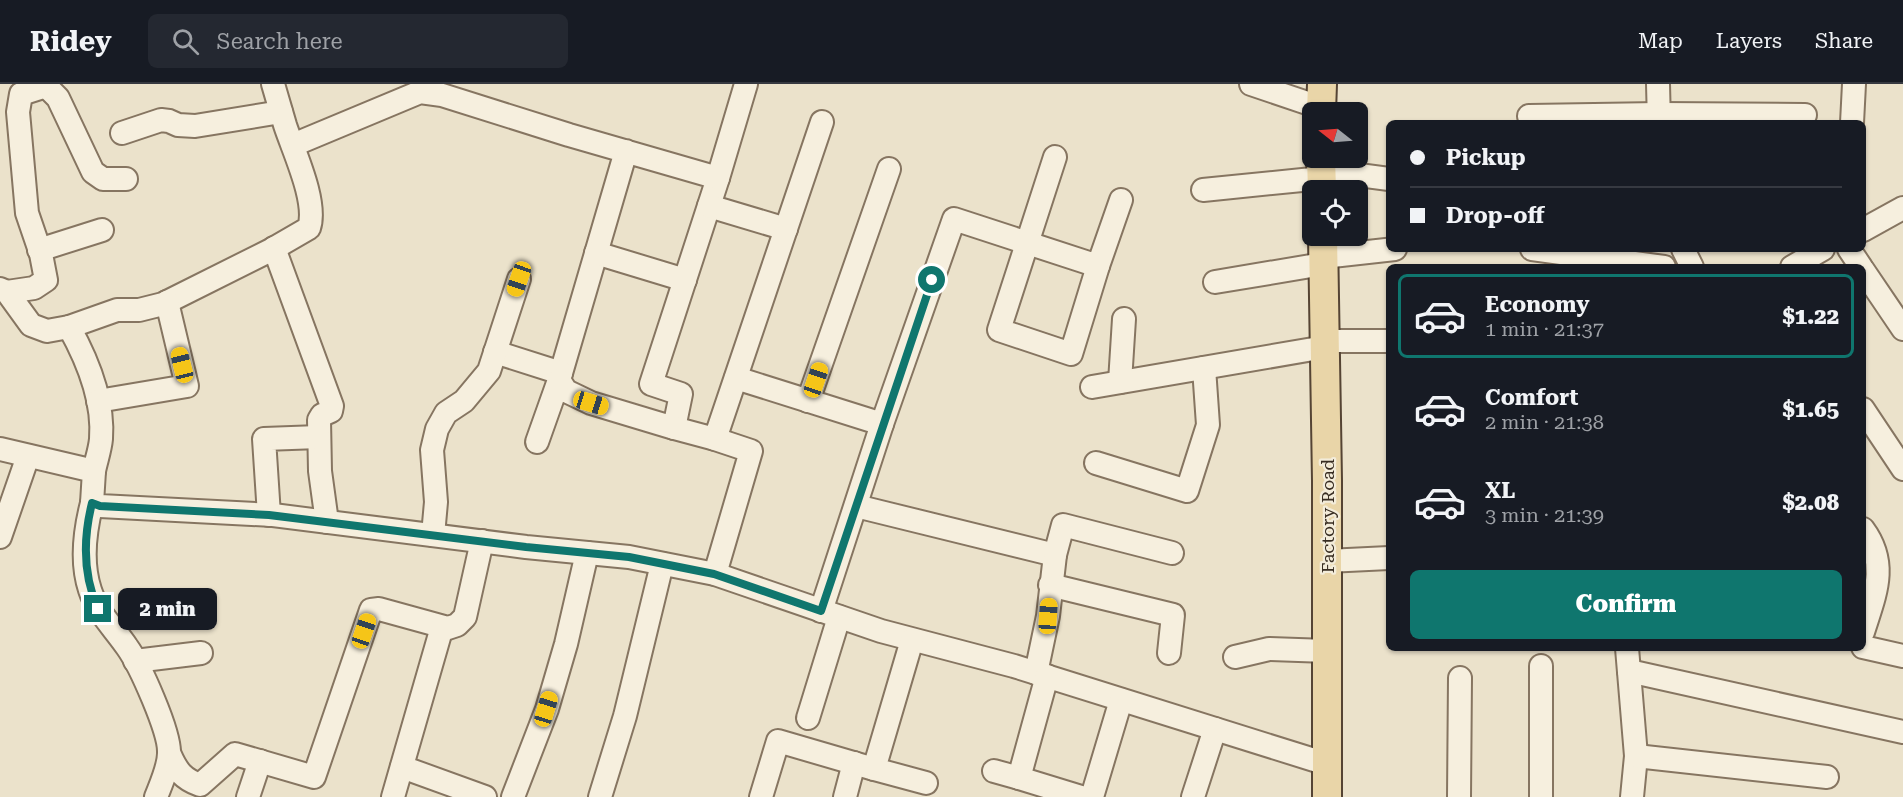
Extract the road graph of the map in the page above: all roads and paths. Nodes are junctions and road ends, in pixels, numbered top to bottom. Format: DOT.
graph roads {
  1 [pos="273,84"];
  2 [pos="746,84"];
  3 [pos="1251,84"];
  4 [pos="1658,84"];
  5 [pos="1854,84"];
  6 [pos="46,85"];
  7 [pos="1322,102"];
  8 [pos="281,112"];
  9 [pos="1805,115"];
  10 [pos="1529,116"];
  11 [pos="1659,118"];
  12 [pos="1852,120"];
  13 [pos="822,122"];
  14 [pos="122,133"];
  15 [pos="293,145"];
  16 [pos="626,151"];
  17 [pos="1055,157"];
  18 [pos="889,169"];
  19 [pos="1321,174"];
  20 [pos="718,178"];
  21 [pos="126,179"];
  22 [pos="1386,179"];
  23 [pos="1203,190"];
  24 [pos="1121,201"];
  25 [pos="709,206"];
  26 [pos="1903,208"];
  27 [pos="1866,228"];
  28 [pos="786,229"];
  29 [pos="102,230"];
  30 [pos="1028,243"];
  31 [pos="274,248"];
  32 [pos="1386,249"];
  33 [pos="39,250"];
  34 [pos="1323,252"];
  35 [pos="1554,252"];
  36 [pos="1818,252"];
  37 [pos="596,253"];
  38 [pos="1642,264"];
  39 [pos="1797,264"];
  40 [pos="1098,266"];
  41 [pos="1866,274"];
  42 [pos="519,279"];
  43 [pos="685,280"];
  44 [pos="1215,282"];
  45 [pos="3,290"];
  46 [pos="167,302"];
  47 [pos="1124,319"];
  48 [pos="69,327"];
  49 [pos="1903,328"];
  50 [pos="1386,341"];
  51 [pos="1325,344"];
  52 [pos="495,352"];
  53 [pos="1204,368"];
  54 [pos="560,377"];
  55 [pos="736,378"];
  56 [pos="1120,382"];
  57 [pos="1092,387"];
  58 [pos="98,400"];
  59 [pos="808,401"];
  60 [pos="1866,413"];
  61 [pos="882,424"];
  62 [pos="674,428"];
  63 [pos="320,437"];
  64 [pos="716,439"];
  65 [pos="537,442"];
  66 [pos="0,449"];
  67 [pos="28,456"];
  68 [pos="1096,463"];
  69 [pos="1903,468"];
  70 [pos="94,471"];
  71 [pos="92,503"];
  72 [pos="856,506"];
  73 [pos="269,515"];
  74 [pos="327,522"];
  75 [pos="1866,533"];
  76 [pos="433,535"];
  77 [pos="0,537"];
  78 [pos="482,542"];
  79 [pos="587,553"];
  80 [pos="1172,553"];
  81 [pos="1054,555"];
  82 [pos="1386,558"];
  83 [pos="1327,561"];
  84 [pos="662,564"];
  85 [pos="714,574"];
  86 [pos="1050,585"];
  87 [pos="1867,606"];
  88 [pos="830,614"];
  89 [pos="442,627"];
  90 [pos="912,640"];
  91 [pos="1866,648"];
  92 [pos="1327,651"];
  93 [pos="1627,651"];
  94 [pos="201,653"];
  95 [pos="1169,653"];
  96 [pos="1903,656"];
  97 [pos="1235,657"];
  98 [pos="135,661"];
  99 [pos="1542,666"];
  100 [pos="1629,671"];
  101 [pos="1042,674"];
  102 [pos="1460,678"];
  103 [pos="1122,700"];
  104 [pos="808,718"];
  105 [pos="1215,729"];
  106 [pos="1903,732"];
  107 [pos="170,755"];
  108 [pos="1636,756"];
  109 [pos="260,761"];
  110 [pos="1327,764"];
  111 [pos="864,766"];
  112 [pos="402,767"];
  113 [pos="994,771"];
  114 [pos="1827,777"];
  115 [pos="1018,778"];
  116 [pos="926,783"];
  117 [pos="156,797"];
  118 [pos="248,797"];
  119 [pos="393,797"];
  120 [pos="485,797"];
  121 [pos="513,797"];
  122 [pos="600,797"];
  123 [pos="761,797"];
  124 [pos="845,797"];
  125 [pos="1081,797"];
  126 [pos="1092,797"];
  127 [pos="1193,797"];
  128 [pos="1327,797"];
  129 [pos="1459,797"];
  130 [pos="1541,797"];
  131 [pos="1632,797"];
  1 -- 8 [label="street"];
  2 -- 20 [label="street"];
  3 -- 7 [label="street"];
  4 -- 11 [label="street"];
  5 -- 12 [label="street"];
  6 -- 21 [label="street"];
  6 -- 33 [label="street"];
  8 -- 14 [label="street"];
  8 -- 15 [label="street"];
  9 -- 11 [label="street"];
  10 -- 11 [label="street"];
  13 -- 28 [label="street"];
  15 -- 16 [label="street"];
  15 -- 31 [label="street"];
  16 -- 20 [label="street"];
  16 -- 37 [label="street"];
  17 -- 30 [label="street"];
  18 -- 59 [label="street"];
  19 -- 22 [label="street"];
  19 -- 23 [label="street"];
  20 -- 25 [label="street"];
  24 -- 40 [label="street"];
  25 -- 28 [label="street"];
  25 -- 43 [label="street"];
  26 -- 27 [label="street"];
  28 -- 55 [label="street"];
  29 -- 33 [label="street"];
  30 -- 40 [label="street"];
  30 -- 40 [label="street"];
  30 -- 61 [label="street"];
  31 -- 46 [label="street"];
  31 -- 63 [label="street"];
  32 -- 34 [label="street"];
  33 -- 45 [label="street"];
  34 -- 44 [label="street"];
  34 -- 51 [label="main road, Factory Road"];
  35 -- 38 [label="street"];
  36 -- 39 [label="street"];
  37 -- 43 [label="street"];
  37 -- 54 [label="street"];
  41 -- 49 [label="street"];
  42 -- 52 [label="street"];
  43 -- 62 [label="street"];
  45 -- 48 [label="street"];
  46 -- 48 [label="street"];
  46 -- 58 [label="street"];
  47 -- 56 [label="street"];
  48 -- 58 [label="street"];
  50 -- 51 [label="street"];
  51 -- 53 [label="street"];
  51 -- 83 [label="main road, Factory Road"];
  52 -- 54 [label="street"];
  52 -- 76 [label="street"];
  53 -- 56 [label="street"];
  53 -- 68 [label="street"];
  54 -- 62 [label="street"];
  54 -- 65 [label="street"];
  55 -- 59 [label="street"];
  55 -- 64 [label="street"];
  56 -- 57 [label="street"];
  58 -- 70 [label="street"];
  59 -- 61 [label="street"];
  60 -- 69 [label="street"];
  61 -- 72 [label="street"];
  62 -- 64 [label="street"];
  63 -- 73 [label="street"];
  63 -- 74 [label="street"];
  64 -- 85 [label="street"];
  66 -- 67 [label="street"];
  67 -- 70 [label="street"];
  67 -- 77 [label="street"];
  70 -- 71 [label="street"];
  71 -- 73 [label="street"];
  71 -- 98 [label="street"];
  72 -- 81 [label="street"];
  72 -- 88 [label="street"];
  73 -- 74 [label="street"];
  74 -- 76 [label="street"];
  75 -- 87 [label="street"];
  76 -- 78 [label="street"];
  78 -- 79 [label="street"];
  78 -- 89 [label="street"];
  79 -- 84 [label="street"];
  79 -- 121 [label="street"];
  80 -- 81 [label="street"];
  81 -- 86 [label="street"];
  82 -- 83 [label="street"];
  83 -- 92 [label="main road, Factory Road"];
  84 -- 85 [label="street"];
  84 -- 122 [label="street"];
  85 -- 88 [label="street"];
  86 -- 95 [label="street"];
  86 -- 101 [label="street"];
  88 -- 90 [label="street"];
  88 -- 104 [label="street"];
  89 -- 109 [label="street"];
  89 -- 112 [label="street"];
  90 -- 101 [label="street"];
  90 -- 111 [label="street"];
  91 -- 96 [label="street"];
  92 -- 97 [label="street"];
  92 -- 110 [label="main road, Factory Road"];
  93 -- 100 [label="street"];
  94 -- 98 [label="street"];
  98 -- 107 [label="street"];
  99 -- 130 [label="street"];
  100 -- 106 [label="street"];
  100 -- 108 [label="street"];
  101 -- 103 [label="street"];
  101 -- 115 [label="street"];
  102 -- 129 [label="street"];
  103 -- 105 [label="street"];
  103 -- 126 [label="street"];
  105 -- 110 [label="street"];
  105 -- 127 [label="street"];
  107 -- 109 [label="street"];
  107 -- 117 [label="street"];
  108 -- 114 [label="street"];
  108 -- 131 [label="street"];
  109 -- 118 [label="street"];
  110 -- 128 [label="main road, Factory Road"];
  111 -- 116 [label="street"];
  111 -- 123 [label="street"];
  111 -- 124 [label="street"];
  112 -- 119 [label="street"];
  112 -- 120 [label="street"];
  113 -- 115 [label="street"];
  115 -- 125 [label="street"];
}
